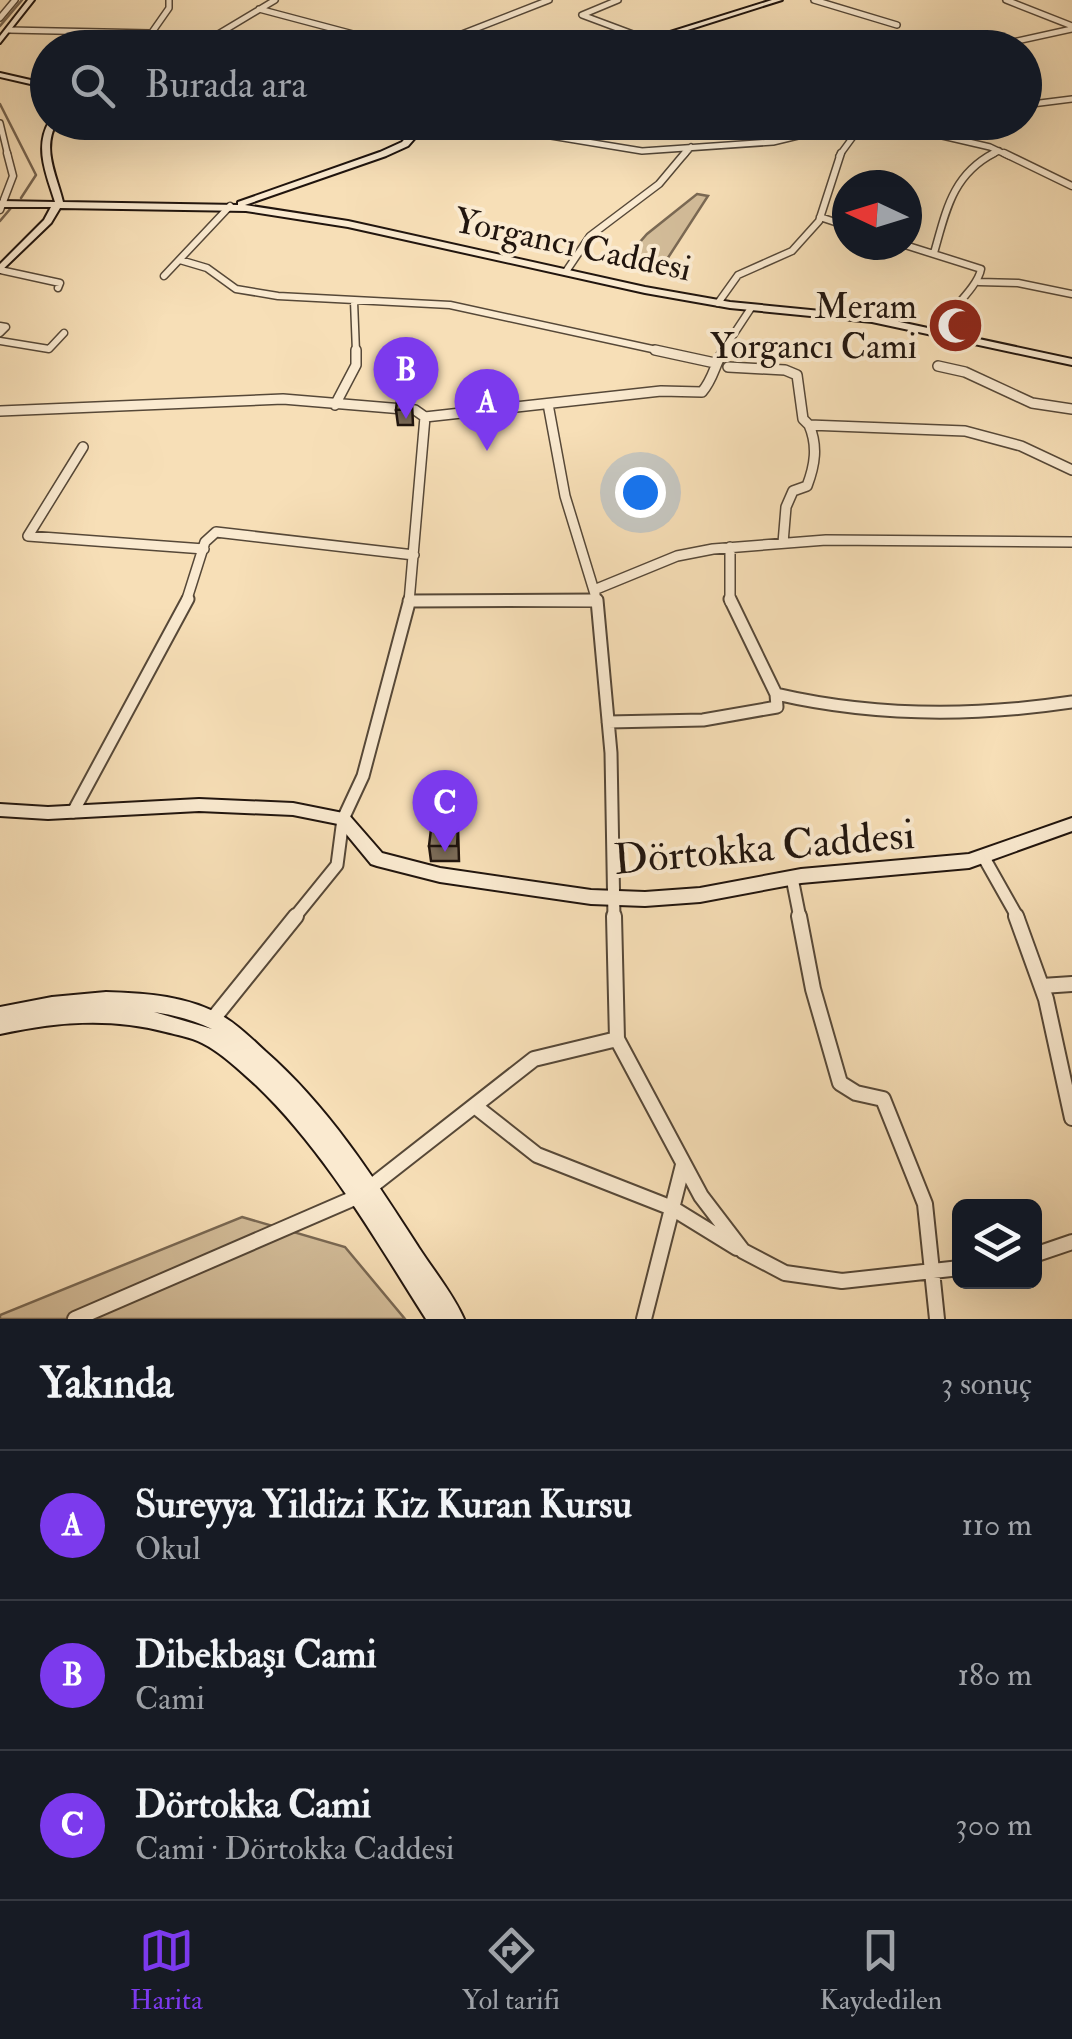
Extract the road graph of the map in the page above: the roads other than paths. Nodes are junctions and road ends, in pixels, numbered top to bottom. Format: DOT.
graph roads {
  1 [pos="15,0"];
  2 [pos="31,0"];
  3 [pos="169,0"];
  4 [pos="275,0"];
  5 [pos="550,0"];
  6 [pos="618,0"];
  7 [pos="734,0"];
  8 [pos="779,0"];
  9 [pos="814,0"];
  10 [pos="1006,0"];
  11 [pos="751,8"];
  12 [pos="259,9"];
  13 [pos="0,18"];
  14 [pos="896,24"];
  15 [pos="1072,27"];
  16 [pos="8,30"];
  17 [pos="30,30"];
  18 [pos="152,30"];
  19 [pos="229,30"];
  20 [pos="338,30"];
  21 [pos="472,30"];
  22 [pos="622,30"];
  23 [pos="683,30"];
  24 [pos="1042,34"];
  25 [pos="0,42"];
  26 [pos="0,76"];
  27 [pos="30,82"];
  28 [pos="1072,100"];
  29 [pos="1042,103"];
  30 [pos="0,123"];
  31 [pos="44,140"];
  32 [pos="408,140"];
  33 [pos="563,140"];
  34 [pos="782,140"];
  35 [pos="850,140"];
  36 [pos="970,140"];
  37 [pos="692,147"];
  38 [pos="999,151"];
  39 [pos="11,157"];
  40 [pos="0,158"];
  41 [pos="1072,172"];
  42 [pos="1055,177"];
  43 [pos="1072,186"];
  44 [pos="59,202"];
  45 [pos="1,206"];
  46 [pos="230,206"];
  47 [pos="820,216"];
  48 [pos="832,220"];
  49 [pos="922,250"];
  50 [pos="934,253"];
  51 [pos="180,260"];
  52 [pos="0,270"];
  53 [pos="567,270"];
  54 [pos="164,276"];
  55 [pos="979,282"];
  56 [pos="58,288"];
  57 [pos="1072,294"];
  58 [pos="354,301"];
  59 [pos="718,303"];
  60 [pos="751,308"];
  61 [pos="937,330"];
  62 [pos="64,333"];
  63 [pos="0,341"];
  64 [pos="1072,362"];
  65 [pos="715,363"];
  66 [pos="938,366"];
  67 [pos="728,367"];
  68 [pos="548,404"];
  69 [pos="336,405"];
  70 [pos="1072,409"];
  71 [pos="0,411"];
  72 [pos="425,416"];
  73 [pos="809,425"];
  74 [pos="83,447"];
  75 [pos="1072,470"];
  76 [pos="1072,542"];
  77 [pos="782,543"];
  78 [pos="730,548"];
  79 [pos="204,549"];
  80 [pos="414,555"];
  81 [pos="595,595"];
  82 [pos="409,601"];
  83 [pos="776,694"];
  84 [pos="1072,702"];
  85 [pos="608,722"];
  86 [pos="0,810"];
  87 [pos="73,812"];
  88 [pos="343,819"];
  89 [pos="1072,824"];
  90 [pos="983,856"];
  91 [pos="792,878"];
  92 [pos="617,898"];
  93 [pos="1072,984"];
  94 [pos="1042,986"];
  95 [pos="0,1016"];
  96 [pos="213,1019"];
  97 [pos="0,1026"];
  98 [pos="617,1039"];
  99 [pos="476,1107"];
  100 [pos="1072,1118"];
  101 [pos="683,1164"];
  102 [pos="363,1193"];
  103 [pos="672,1208"];
  104 [pos="1072,1242"];
  105 [pos="744,1252"];
  106 [pos="1042,1252"];
  107 [pos="952,1269"];
  108 [pos="932,1271"];
  109 [pos="75,1319"];
  110 [pos="438,1319"];
  111 [pos="452,1319"];
  112 [pos="644,1319"];
  113 [pos="937,1319"];
  1 -- 13 [label="street"];
  2 -- 16 [label="street"];
  3 -- 18 [label="street"];
  4 -- 12 [label="street"];
  5 -- 21 [label="street"];
  6 -- 22 [label="street"];
  7 -- 11 [label="street"];
  8 -- 11 [label="street"];
  9 -- 14 [label="street"];
  10 -- 15 [label="street"];
  11 -- 23 [label="street"];
  12 -- 19 [label="street"];
  12 -- 20 [label="street"];
  15 -- 24 [label="street"];
  16 -- 17 [label="street"];
  16 -- 25 [label="street"];
  26 -- 27 [label="street"];
  28 -- 29 [label="street"];
  30 -- 39 [label="street"];
  31 -- 44 [label="street"];
  32 -- 46 [label="street"];
  33 -- 37 [label="street"];
  34 -- 37 [label="street"];
  35 -- 47 [label="street"];
  36 -- 38 [label="street"];
  37 -- 53 [label="street"];
  38 -- 42 [label="street"];
  38 -- 50 [label="street"];
  39 -- 40 [label="street"];
  39 -- 45 [label="street"];
  41 -- 42 [label="street"];
  42 -- 43 [label="street"];
  44 -- 45 [label="street, Yorgancı Caddesi"];
  44 -- 46 [label="street, Yorgancı Caddesi"];
  44 -- 52 [label="street"];
  46 -- 51 [label="street"];
  46 -- 53 [label="street, Yorgancı Caddesi"];
  47 -- 48 [label="street"];
  47 -- 59 [label="street"];
  49 -- 50 [label="street"];
  50 -- 55 [label="street"];
  51 -- 54 [label="street"];
  51 -- 58 [label="street"];
  52 -- 56 [label="street"];
  53 -- 59 [label="street, Yorgancı Caddesi"];
  55 -- 57 [label="street"];
  55 -- 61 [label="street"];
  58 -- 65 [label="street"];
  58 -- 69 [label="street"];
  59 -- 60 [label="street, Yorgancı Caddesi"];
  60 -- 61 [label="street, Yorgancı Caddesi"];
  60 -- 65 [label="street"];
  61 -- 64 [label="street, Yorgancı Caddesi"];
  62 -- 63 [label="street"];
  65 -- 68 [label="street"];
  66 -- 70 [label="street"];
  67 -- 73 [label="street"];
  68 -- 72 [label="street"];
  68 -- 81 [label="street"];
  69 -- 71 [label="street"];
  69 -- 72 [label="street"];
  72 -- 80 [label="street"];
  73 -- 75 [label="street"];
  73 -- 77 [label="street"];
  74 -- 79 [label="street"];
  76 -- 77 [label="street"];
  77 -- 78 [label="street"];
  78 -- 81 [label="street"];
  78 -- 83 [label="street"];
  79 -- 80 [label="street"];
  79 -- 87 [label="street"];
  80 -- 82 [label="street"];
  81 -- 82 [label="street"];
  81 -- 85 [label="street"];
  82 -- 88 [label="street"];
  83 -- 84 [label="street"];
  83 -- 85 [label="street"];
  85 -- 92 [label="street"];
  86 -- 87 [label="street"];
  87 -- 88 [label="street"];
  88 -- 92 [label="street, Dörtokka Caddesi"];
  88 -- 96 [label="street"];
  89 -- 90 [label="street, Dörtokka Caddesi"];
  90 -- 91 [label="street, Dörtokka Caddesi"];
  90 -- 94 [label="street"];
  91 -- 92 [label="street, Dörtokka Caddesi"];
  91 -- 108 [label="street"];
  92 -- 98 [label="street"];
  93 -- 94 [label="street"];
  94 -- 100 [label="street"];
  95 -- 96 [label="street"];
  96 -- 102 [label="street"];
  97 -- 102 [label="street"];
  98 -- 99 [label="street"];
  98 -- 101 [label="street"];
  99 -- 102 [label="street"];
  99 -- 103 [label="street"];
  101 -- 103 [label="street"];
  101 -- 105 [label="street"];
  102 -- 109 [label="street"];
  102 -- 110 [label="street"];
  102 -- 111 [label="street"];
  103 -- 105 [label="street"];
  103 -- 112 [label="street"];
  104 -- 106 [label="street"];
  105 -- 108 [label="street"];
  107 -- 108 [label="street"];
  108 -- 113 [label="street"];
}
